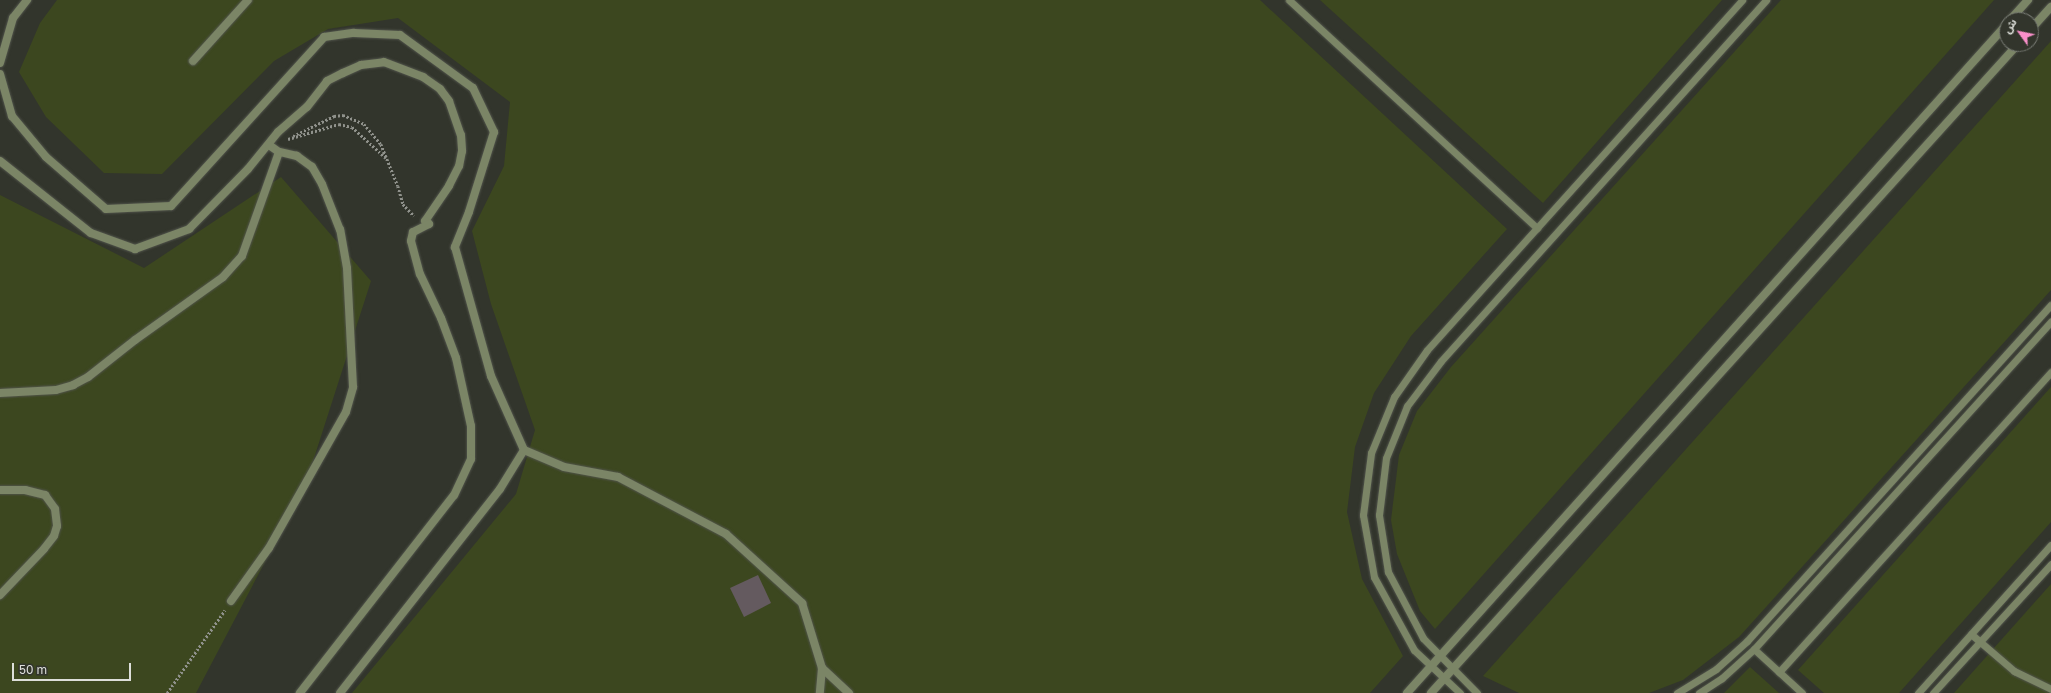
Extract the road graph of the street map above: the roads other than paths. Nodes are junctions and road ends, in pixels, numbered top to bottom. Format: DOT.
graph roads {
  1 [pos="27,0"];
  2 [pos="248,0"];
  3 [pos="1289,0"];
  4 [pos="1742,0"];
  5 [pos="1766,0"];
  6 [pos="2028,0"];
  7 [pos="2051,7"];
  8 [pos="2017,12"];
  9 [pos="2039,20"];
  10 [pos="1999,33"];
  11 [pos="2011,52"];
  12 [pos="193,61"];
  13 [pos="0,63"];
  14 [pos="0,74"];
  15 [pos="269,145"];
  16 [pos="280,152"];
  17 [pos="0,161"];
  18 [pos="1537,228"];
  19 [pos="2051,305"];
  20 [pos="2051,321"];
  21 [pos="2051,372"];
  22 [pos="0,393"];
  23 [pos="524,450"];
  24 [pos="0,490"];
  25 [pos="2051,545"];
  26 [pos="2051,564"];
  27 [pos="0,595"];
  28 [pos="231,602"];
  29 [pos="1971,634"];
  30 [pos="1980,642"];
  31 [pos="1754,649"];
  32 [pos="1440,656"];
  33 [pos="1431,666"];
  34 [pos="822,668"];
  35 [pos="1452,669"];
  36 [pos="1779,672"];
  37 [pos="1444,678"];
  38 [pos="2051,689"];
  39 [pos="300,693"];
  40 [pos="340,693"];
  41 [pos="820,693"];
  42 [pos="849,693"];
  43 [pos="1407,693"];
  44 [pos="1431,693"];
  45 [pos="1460,693"];
  46 [pos="1478,693"];
  47 [pos="1677,693"];
  48 [pos="1699,693"];
  49 [pos="1802,693"];
  50 [pos="1918,693"];
  51 [pos="1933,693"];
  1 -- 13 [label="street"];
  2 -- 12 [label="street"];
  3 -- 18 [label="lane"];
  4 -- 18 [label="lane"];
  5 -- 32 [label="lane"];
  6 -- 8 [label="street"];
  7 -- 9 [label="street"];
  10 -- 32 [label="street"];
  11 -- 35 [label="street"];
  14 -- 23 [label="street"];
  15 -- 16 [label="street"];
  15 -- 17 [label="street"];
  15 -- 39 [label="street"];
  16 -- 22 [label="street"];
  16 -- 28 [label="street"];
  18 -- 33 [label="lane"];
  19 -- 47 [label="lane"];
  20 -- 31 [label="lane"];
  21 -- 36 [label="lane"];
  23 -- 34 [label="street"];
  23 -- 40 [label="street"];
  24 -- 27 [label="street"];
  25 -- 29 [label="lane"];
  26 -- 30 [label="lane"];
  29 -- 30 [label="lane"];
  29 -- 50 [label="lane"];
  30 -- 38 [label="lane"];
  30 -- 51 [label="lane"];
  31 -- 36 [label="lane"];
  31 -- 48 [label="lane"];
  32 -- 33 [label="street"];
  32 -- 35 [label="lane"];
  33 -- 37 [label="lane"];
  33 -- 43 [label="street"];
  34 -- 41 [label="street"];
  34 -- 42 [label="street"];
  35 -- 37 [label="street"];
  35 -- 46 [label="lane"];
  36 -- 49 [label="lane"];
  37 -- 44 [label="street"];
  37 -- 45 [label="lane"];
}
